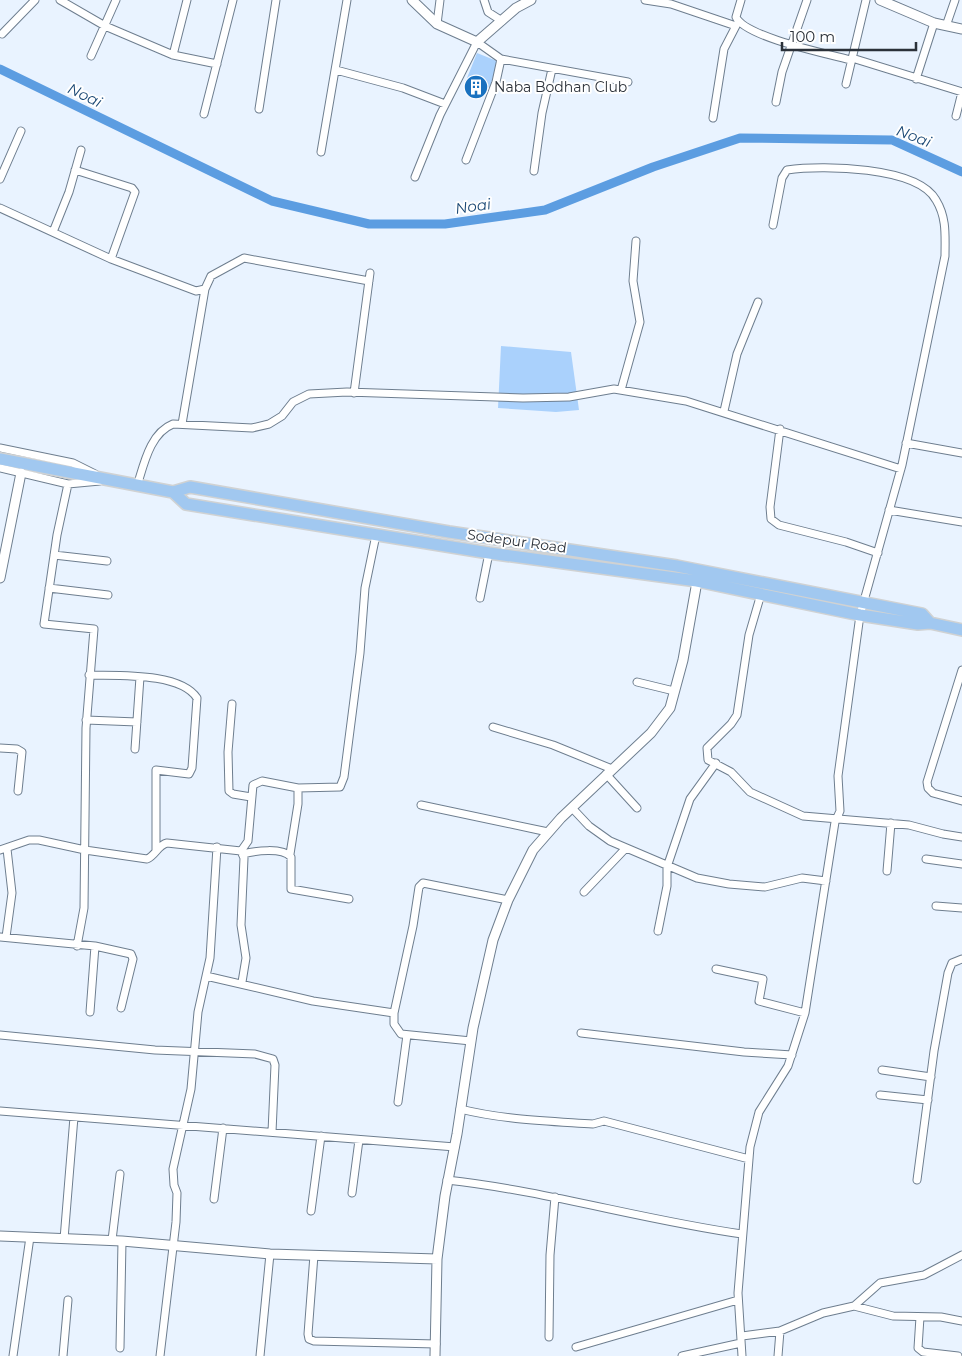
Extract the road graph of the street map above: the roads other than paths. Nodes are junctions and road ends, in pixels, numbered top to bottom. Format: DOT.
graph roads {
  1 [pos="35,0"];
  2 [pos="60,0"];
  3 [pos="116,0"];
  4 [pos="187,0"];
  5 [pos="233,0"];
  6 [pos="276,0"];
  7 [pos="347,0"];
  8 [pos="412,0"];
  9 [pos="440,0"];
  10 [pos="484,0"];
  11 [pos="530,0"];
  12 [pos="645,0"];
  13 [pos="681,0"];
  14 [pos="742,0"];
  15 [pos="807,0"];
  16 [pos="866,0"];
  17 [pos="880,0"];
  18 [pos="955,0"];
  19 [pos="890,2"];
  20 [pos="680,8"];
  21 [pos="502,21"];
  22 [pos="437,24"];
  23 [pos="737,24"];
  24 [pos="934,24"];
  25 [pos="105,26"];
  26 [pos="946,26"];
  27 [pos="962,29"];
  28 [pos="2,34"];
  29 [pos="477,42"];
  30 [pos="791,45"];
  31 [pos="173,55"];
  32 [pos="91,56"];
  33 [pos="501,59"];
  34 [pos="852,59"];
  35 [pos="217,64"];
  36 [pos="552,69"];
  37 [pos="336,70"];
  38 [pos="916,79"];
  39 [pos="628,82"];
  40 [pos="846,84"];
  41 [pos="962,92"];
  42 [pos="776,102"];
  43 [pos="445,104"];
  44 [pos="259,109"];
  45 [pos="204,114"];
  46 [pos="956,116"];
  47 [pos="712,118"];
  48 [pos="21,132"];
  49 [pos="81,150"];
  50 [pos="321,152"];
  51 [pos="466,160"];
  52 [pos="75,170"];
  53 [pos="534,170"];
  54 [pos="415,177"];
  55 [pos="0,180"];
  56 [pos="0,208"];
  57 [pos="773,224"];
  58 [pos="53,232"];
  59 [pos="636,241"];
  60 [pos="111,259"];
  61 [pos="370,273"];
  62 [pos="369,281"];
  63 [pos="204,290"];
  64 [pos="758,302"];
  65 [pos="621,390"];
  66 [pos="354,393"];
  67 [pos="724,411"];
  68 [pos="182,424"];
  69 [pos="780,429"];
  70 [pos="906,443"];
  71 [pos="0,448"];
  72 [pos="962,453"];
  73 [pos="0,459"];
  74 [pos="0,468"];
  75 [pos="901,469"];
  76 [pos="21,473"];
  77 [pos="70,479"];
  78 [pos="107,480"];
  79 [pos="137,486"];
  80 [pos="173,492"];
  81 [pos="890,510"];
  82 [pos="962,522"];
  83 [pos="376,535"];
  84 [pos="489,553"];
  85 [pos="878,553"];
  86 [pos="54,555"];
  87 [pos="108,561"];
  88 [pos="698,576"];
  89 [pos="0,578"];
  90 [pos="49,588"];
  91 [pos="761,594"];
  92 [pos="108,595"];
  93 [pos="480,598"];
  94 [pos="864,604"];
  95 [pos="860,615"];
  96 [pos="930,623"];
  97 [pos="962,630"];
  98 [pos="962,670"];
  99 [pos="89,675"];
  100 [pos="140,677"];
  101 [pos="637,682"];
  102 [pos="674,691"];
  103 [pos="232,704"];
  104 [pos="86,720"];
  105 [pos="137,722"];
  106 [pos="493,727"];
  107 [pos="0,748"];
  108 [pos="135,749"];
  109 [pos="716,763"];
  110 [pos="609,772"];
  111 [pos="298,788"];
  112 [pos="18,791"];
  113 [pos="251,796"];
  114 [pos="962,801"];
  115 [pos="421,805"];
  116 [pos="637,808"];
  117 [pos="573,809"];
  118 [pos="837,818"];
  119 [pos="892,823"];
  120 [pos="548,832"];
  121 [pos="962,837"];
  122 [pos="217,847"];
  123 [pos="626,848"];
  124 [pos="3,850"];
  125 [pos="85,850"];
  126 [pos="156,852"];
  127 [pos="242,853"];
  128 [pos="290,854"];
  129 [pos="926,859"];
  130 [pos="962,864"];
  131 [pos="668,867"];
  132 [pos="887,871"];
  133 [pos="826,880"];
  134 [pos="584,892"];
  135 [pos="349,899"];
  136 [pos="508,900"];
  137 [pos="936,906"];
  138 [pos="962,908"];
  139 [pos="658,931"];
  140 [pos="3,937"];
  141 [pos="77,946"];
  142 [pos="95,946"];
  143 [pos="962,959"];
  144 [pos="716,969"];
  145 [pos="206,976"];
  146 [pos="242,982"];
  147 [pos="121,1008"];
  148 [pos="90,1012"];
  149 [pos="394,1013"];
  150 [pos="805,1013"];
  151 [pos="581,1033"];
  152 [pos="407,1034"];
  153 [pos="0,1035"];
  154 [pos="471,1041"];
  155 [pos="196,1052"];
  156 [pos="792,1055"];
  157 [pos="882,1070"];
  158 [pos="931,1077"];
  159 [pos="880,1095"];
  160 [pos="928,1100"];
  161 [pos="398,1102"];
  162 [pos="460,1109"];
  163 [pos="0,1111"];
  164 [pos="74,1117"];
  165 [pos="183,1126"];
  166 [pos="223,1128"];
  167 [pos="272,1132"];
  168 [pos="321,1136"];
  169 [pos="359,1140"];
  170 [pos="455,1147"];
  171 [pos="749,1159"];
  172 [pos="120,1174"];
  173 [pos="447,1180"];
  174 [pos="916,1180"];
  175 [pos="352,1193"];
  176 [pos="555,1197"];
  177 [pos="214,1199"];
  178 [pos="311,1211"];
  179 [pos="742,1234"];
  180 [pos="0,1236"];
  181 [pos="30,1237"];
  182 [pos="64,1239"];
  183 [pos="112,1240"];
  184 [pos="122,1241"];
  185 [pos="171,1247"];
  186 [pos="270,1254"];
  187 [pos="962,1254"];
  188 [pos="314,1255"];
  189 [pos="437,1259"];
  190 [pos="68,1300"];
  191 [pos="738,1300"];
  192 [pos="854,1306"];
  193 [pos="920,1317"];
  194 [pos="962,1321"];
  195 [pos="780,1331"];
  196 [pos="549,1337"];
  197 [pos="741,1340"];
  198 [pos="436,1344"];
  199 [pos="576,1347"];
  200 [pos="120,1348"];
  201 [pos="13,1356"];
  202 [pos="63,1356"];
  203 [pos="160,1356"];
  204 [pos="260,1356"];
  205 [pos="435,1356"];
  206 [pos="682,1356"];
  207 [pos="742,1356"];
  208 [pos="778,1356"];
  209 [pos="958,1356"];
  1 -- 28 [label="street"];
  2 -- 25 [label="street"];
  3 -- 25 [label="street"];
  4 -- 31 [label="street"];
  5 -- 35 [label="street"];
  6 -- 44 [label="street"];
  7 -- 37 [label="street"];
  8 -- 22 [label="street"];
  9 -- 22 [label="street"];
  10 -- 21 [label="street"];
  11 -- 21 [label="street"];
  12 -- 20 [label="street"];
  13 -- 20 [label="street"];
  14 -- 23 [label="street"];
  15 -- 30 [label="street"];
  16 -- 34 [label="street"];
  17 -- 19 [label="street"];
  18 -- 26 [label="street"];
  19 -- 24 [label="street"];
  20 -- 23 [label="street"];
  21 -- 29 [label="street"];
  22 -- 29 [label="street"];
  23 -- 30 [label="street"];
  23 -- 47 [label="street"];
  24 -- 26 [label="street"];
  24 -- 38 [label="street"];
  25 -- 31 [label="street"];
  25 -- 32 [label="street"];
  26 -- 27 [label="street"];
  29 -- 33 [label="street"];
  29 -- 43 [label="street"];
  30 -- 34 [label="street"];
  30 -- 42 [label="street"];
  31 -- 35 [label="street"];
  33 -- 36 [label="street"];
  33 -- 51 [label="street"];
  34 -- 38 [label="street"];
  34 -- 40 [label="street"];
  35 -- 45 [label="street"];
  36 -- 39 [label="street"];
  36 -- 53 [label="street"];
  37 -- 43 [label="street"];
  37 -- 50 [label="street"];
  38 -- 41 [label="street"];
  41 -- 46 [label="street"];
  43 -- 54 [label="street"];
  48 -- 55 [label="street"];
  49 -- 52 [label="street"];
  52 -- 58 [label="street"];
  52 -- 60 [label="street"];
  56 -- 58 [label="street"];
  57 -- 70 [label="street"];
  58 -- 60 [label="street"];
  59 -- 65 [label="street"];
  60 -- 63 [label="street"];
  61 -- 62 [label="street"];
  62 -- 63 [label="street"];
  62 -- 66 [label="street"];
  63 -- 68 [label="street"];
  64 -- 67 [label="street"];
  65 -- 66 [label="street"];
  65 -- 67 [label="street"];
  66 -- 68 [label="street"];
  67 -- 69 [label="street"];
  68 -- 79 [label="street"];
  69 -- 75 [label="street"];
  69 -- 85 [label="street"];
  70 -- 72 [label="street"];
  70 -- 75 [label="street"];
  71 -- 78 [label="street"];
  73 -- 77 [label="main road, Sodepur Road"];
  74 -- 76 [label="street"];
  75 -- 81 [label="street"];
  76 -- 77 [label="street"];
  76 -- 89 [label="street"];
  77 -- 78 [label="main road, Sodepur Road"];
  77 -- 86 [label="street"];
  78 -- 79 [label="main road, Sodepur Road"];
  79 -- 80 [label="main road, Sodepur Road"];
  80 -- 83 [label="main road, Sodepur Road"];
  80 -- 88 [label="main road"];
  81 -- 82 [label="street"];
  81 -- 85 [label="street"];
  83 -- 84 [label="main road, Sodepur Road"];
  83 -- 111 [label="street"];
  84 -- 88 [label="main road, Sodepur Road"];
  84 -- 93 [label="street"];
  85 -- 94 [label="street"];
  86 -- 87 [label="street"];
  86 -- 90 [label="street"];
  88 -- 91 [label="main road, Sodepur Road"];
  88 -- 94 [label="main road"];
  88 -- 102 [label="street"];
  90 -- 92 [label="street"];
  90 -- 99 [label="street"];
  91 -- 95 [label="main road, Sodepur Road"];
  91 -- 109 [label="street"];
  94 -- 95 [label="street"];
  94 -- 96 [label="main road"];
  95 -- 96 [label="main road, Sodepur Road"];
  95 -- 118 [label="street"];
  96 -- 97 [label="main road, Sodepur Road"];
  98 -- 114 [label="street"];
  99 -- 100 [label="street"];
  99 -- 104 [label="street"];
  100 -- 105 [label="street"];
  100 -- 126 [label="street"];
  101 -- 102 [label="street"];
  102 -- 110 [label="street"];
  103 -- 113 [label="street"];
  104 -- 105 [label="street"];
  104 -- 125 [label="street"];
  105 -- 108 [label="street"];
  106 -- 110 [label="street"];
  107 -- 112 [label="street"];
  109 -- 118 [label="street"];
  109 -- 131 [label="street"];
  110 -- 116 [label="street"];
  110 -- 117 [label="street"];
  111 -- 113 [label="street"];
  111 -- 128 [label="street"];
  113 -- 127 [label="street"];
  115 -- 120 [label="street"];
  117 -- 120 [label="street"];
  117 -- 123 [label="street"];
  118 -- 119 [label="street"];
  118 -- 133 [label="street"];
  119 -- 121 [label="street"];
  119 -- 132 [label="street"];
  120 -- 136 [label="street"];
  122 -- 126 [label="street"];
  122 -- 127 [label="street"];
  122 -- 145 [label="street"];
  123 -- 131 [label="street"];
  123 -- 134 [label="street"];
  124 -- 125 [label="street"];
  124 -- 140 [label="street"];
  125 -- 126 [label="street"];
  125 -- 141 [label="street"];
  127 -- 128 [label="street"];
  127 -- 146 [label="street"];
  128 -- 135 [label="street"];
  129 -- 130 [label="street"];
  131 -- 133 [label="street"];
  131 -- 139 [label="street"];
  133 -- 150 [label="street"];
  136 -- 149 [label="street"];
  136 -- 154 [label="street"];
  137 -- 138 [label="street"];
  140 -- 141 [label="street"];
  141 -- 142 [label="street"];
  142 -- 147 [label="street"];
  142 -- 148 [label="street"];
  143 -- 158 [label="street"];
  144 -- 150 [label="street"];
  145 -- 146 [label="street"];
  145 -- 155 [label="street"];
  146 -- 149 [label="street"];
  149 -- 152 [label="street"];
  150 -- 156 [label="street"];
  151 -- 156 [label="street"];
  152 -- 154 [label="street"];
  152 -- 161 [label="street"];
  153 -- 155 [label="street"];
  154 -- 162 [label="street"];
  155 -- 165 [label="street"];
  155 -- 167 [label="street"];
  156 -- 171 [label="street"];
  157 -- 158 [label="street"];
  158 -- 160 [label="street"];
  159 -- 160 [label="street"];
  160 -- 174 [label="street"];
  162 -- 170 [label="street"];
  162 -- 171 [label="street"];
  163 -- 164 [label="street"];
  164 -- 165 [label="street"];
  164 -- 182 [label="street"];
  165 -- 166 [label="street"];
  165 -- 185 [label="street"];
  166 -- 167 [label="street"];
  166 -- 177 [label="street"];
  167 -- 168 [label="street"];
  168 -- 169 [label="street"];
  168 -- 178 [label="street"];
  169 -- 170 [label="street"];
  169 -- 175 [label="street"];
  170 -- 173 [label="street"];
  171 -- 179 [label="street"];
  172 -- 183 [label="street"];
  173 -- 176 [label="street"];
  173 -- 189 [label="street"];
  176 -- 179 [label="street"];
  176 -- 196 [label="street"];
  179 -- 191 [label="street"];
  180 -- 181 [label="street"];
  181 -- 182 [label="street"];
  181 -- 201 [label="street"];
  182 -- 183 [label="street"];
  183 -- 184 [label="street"];
  184 -- 185 [label="street"];
  184 -- 200 [label="street"];
  185 -- 186 [label="street"];
  185 -- 203 [label="street"];
  186 -- 188 [label="street"];
  186 -- 204 [label="street"];
  187 -- 192 [label="street"];
  188 -- 189 [label="street"];
  188 -- 198 [label="street"];
  189 -- 198 [label="street"];
  190 -- 202 [label="street"];
  191 -- 197 [label="street"];
  191 -- 199 [label="street"];
  192 -- 193 [label="street"];
  192 -- 195 [label="street"];
  193 -- 194 [label="street"];
  193 -- 209 [label="street"];
  195 -- 197 [label="street"];
  195 -- 208 [label="street"];
  197 -- 206 [label="street"];
  197 -- 207 [label="street"];
  198 -- 205 [label="street"];
}
